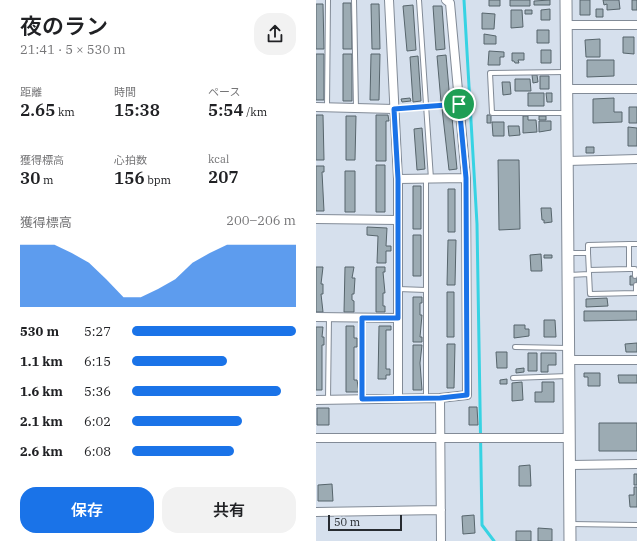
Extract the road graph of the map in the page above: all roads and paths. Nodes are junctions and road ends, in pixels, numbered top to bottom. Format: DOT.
graph roads {
  1 [pos="328,0"];
  2 [pos="354,0"];
  3 [pos="389,0"];
  4 [pos="419,0"];
  5 [pos="446,0"];
  6 [pos="566,0"];
  7 [pos="566,25"];
  8 [pos="637,25"];
  9 [pos="567,72"];
  10 [pos="567,89"];
  11 [pos="637,89"];
  12 [pos="459,104"];
  13 [pos="316,107"];
  14 [pos="327,107"];
  15 [pos="427,107"];
  16 [pos="356,108"];
  17 [pos="394,109"];
  18 [pos="567,113"];
  19 [pos="637,159"];
  20 [pos="568,162"];
  21 [pos="466,178"];
  22 [pos="398,179"];
  23 [pos="428,179"];
  24 [pos="316,218"];
  25 [pos="398,220"];
  26 [pos="629,244"];
  27 [pos="637,244"];
  28 [pos="568,253"];
  29 [pos="588,253"];
  30 [pos="629,269"];
  31 [pos="589,272"];
  32 [pos="568,275"];
  33 [pos="635,276"];
  34 [pos="636,285"];
  35 [pos="398,290"];
  36 [pos="426,290"];
  37 [pos="316,317"];
  38 [pos="329,317"];
  39 [pos="362,318"];
  40 [pos="398,318"];
  41 [pos="515,347"];
  42 [pos="569,348"];
  43 [pos="569,360"];
  44 [pos="637,360"];
  45 [pos="570,376"];
  46 [pos="513,378"];
  47 [pos="398,398"];
  48 [pos="426,398"];
  49 [pos="440,398"];
  50 [pos="362,399"];
  51 [pos="316,400"];
  52 [pos="328,400"];
  53 [pos="441,437"];
  54 [pos="316,438"];
  55 [pos="570,438"];
  56 [pos="637,464"];
  57 [pos="570,465"];
  58 [pos="441,510"];
  59 [pos="316,512"];
  60 [pos="570,524"];
  61 [pos="637,526"];
  62 [pos="442,541"];
  63 [pos="570,541"];
  1 -- 14 [label="lane"];
  2 -- 16 [label="lane"];
  3 -- 17 [label="street"];
  4 -- 15 [label="lane"];
  5 -- 12 [label="street"];
  6 -- 7 [label="street"];
  7 -- 8 [label="street"];
  7 -- 9 [label="street"];
  9 -- 10 [label="street"];
  9 -- 18 [label="lane"];
  10 -- 11 [label="street"];
  10 -- 18 [label="street"];
  12 -- 15 [label="lane"];
  12 -- 21 [label="street"];
  13 -- 14 [label="street"];
  14 -- 16 [label="street"];
  15 -- 17 [label="lane"];
  15 -- 23 [label="lane"];
  16 -- 17 [label="street"];
  17 -- 22 [label="street"];
  18 -- 20 [label="street"];
  19 -- 20 [label="street"];
  20 -- 28 [label="street"];
  21 -- 23 [label="street"];
  21 -- 49 [label="street"];
  22 -- 23 [label="street"];
  22 -- 25 [label="street"];
  23 -- 36 [label="lane"];
  24 -- 25 [label="street"];
  25 -- 35 [label="street"];
  26 -- 27 [label="lane"];
  26 -- 29 [label="lane"];
  26 -- 30 [label="lane"];
  28 -- 29 [label="lane"];
  28 -- 32 [label="street"];
  29 -- 31 [label="lane"];
  30 -- 31 [label="lane"];
  30 -- 33 [label="lane"];
  31 -- 32 [label="lane"];
  31 -- 34 [label="lane"];
  32 -- 42 [label="street"];
  35 -- 36 [label="lane"];
  35 -- 40 [label="street"];
  36 -- 48 [label="lane"];
  37 -- 38 [label="street"];
  38 -- 39 [label="street"];
  38 -- 52 [label="lane"];
  39 -- 40 [label="street"];
  39 -- 50 [label="lane"];
  40 -- 47 [label="street"];
  41 -- 42 [label="lane"];
  42 -- 43 [label="street"];
  43 -- 44 [label="street"];
  43 -- 45 [label="street"];
  45 -- 46 [label="lane"];
  45 -- 55 [label="street"];
  47 -- 48 [label="street"];
  47 -- 50 [label="street"];
  48 -- 49 [label="street"];
  49 -- 53 [label="street"];
  50 -- 52 [label="street"];
  51 -- 52 [label="street"];
  53 -- 54 [label="street"];
  53 -- 55 [label="street"];
  53 -- 58 [label="street"];
  55 -- 57 [label="street"];
  56 -- 57 [label="street"];
  57 -- 60 [label="street"];
  58 -- 59 [label="street"];
  58 -- 62 [label="street"];
  60 -- 61 [label="lane"];
  60 -- 63 [label="street"];
}
